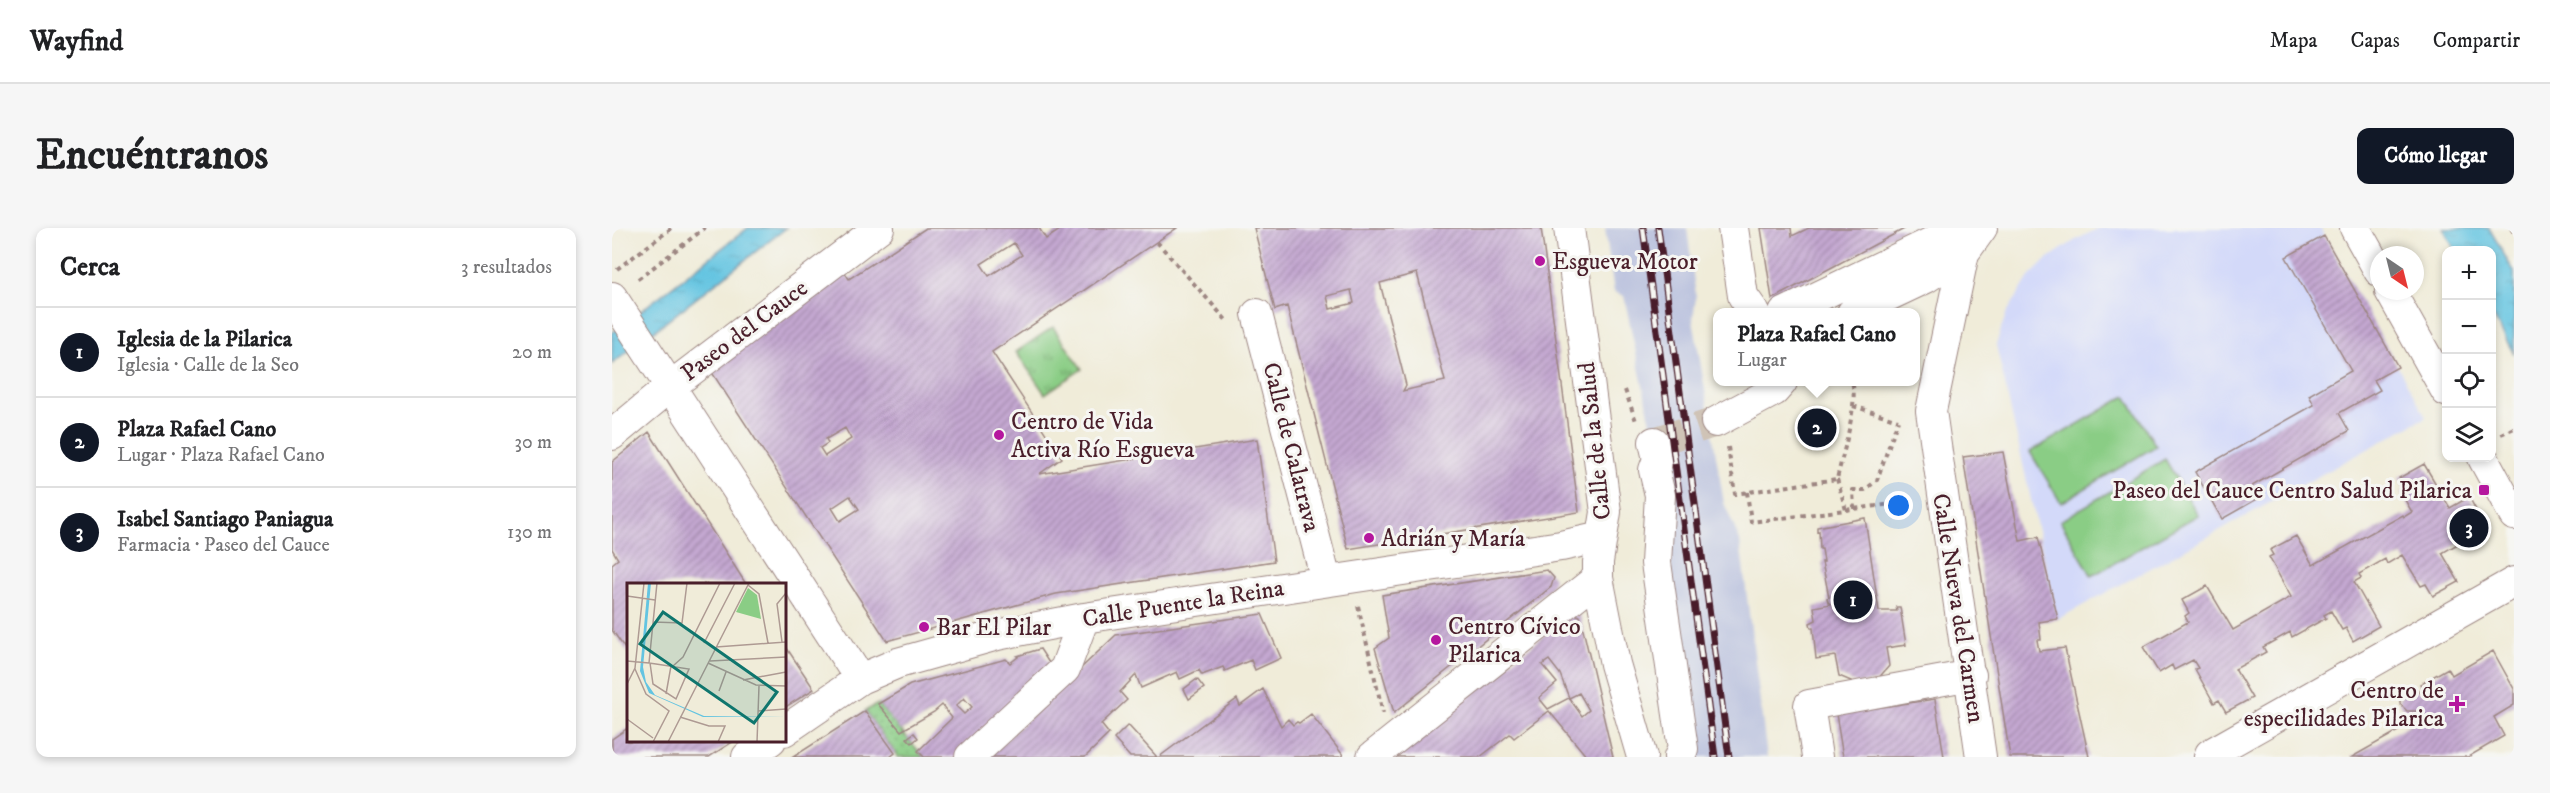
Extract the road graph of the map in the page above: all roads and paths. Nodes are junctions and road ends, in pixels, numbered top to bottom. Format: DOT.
graph roads {
  1 [pos="672,228"];
  2 [pos="705,228"];
  3 [pos="879,228"];
  4 [pos="1569,228"];
  5 [pos="1733,228"];
  6 [pos="1982,228"];
  7 [pos="2355,228"];
  8 [pos="2511,228"];
  9 [pos="2514,233"];
  10 [pos="1962,241"];
  11 [pos="1156,242"];
  12 [pos="2370,255"];
  13 [pos="627,262"];
  14 [pos="638,279"];
  15 [pos="612,297"];
  16 [pos="2395,300"];
  17 [pos="1750,308"];
  18 [pos="1794,308"];
  19 [pos="1861,308"];
  20 [pos="1260,324"];
  21 [pos="664,376"];
  22 [pos="2442,384"];
  23 [pos="1778,386"];
  24 [pos="1853,386"];
  25 [pos="1853,406"];
  26 [pos="1898,420"];
  27 [pos="1909,423"];
  28 [pos="1722,434"];
  29 [pos="612,435"];
  30 [pos="1654,442"];
  31 [pos="2485,462"];
  32 [pos="1837,479"];
  33 [pos="1747,492"];
  34 [pos="1898,504"];
  35 [pos="1854,509"];
  36 [pos="1846,510"];
  37 [pos="2514,515"];
  38 [pos="1602,537"];
  39 [pos="1598,578"];
  40 [pos="1326,580"];
  41 [pos="2514,582"];
  42 [pos="1357,599"];
  43 [pos="1084,618"];
  44 [pos="1971,675"];
  45 [pos="860,679"];
  46 [pos="786,730"];
  47 [pos="770,742"];
  48 [pos="1815,745"];
  49 [pos="1382,750"];
  50 [pos="747,757"];
  51 [pos="970,757"];
  52 [pos="1642,757"];
  53 [pos="1680,757"];
  54 [pos="1981,757"];
  55 [pos="2209,757"];
  1 -- 13 [label="path"];
  2 -- 14 [label="path"];
  3 -- 21 [label="street, Paseo del Cauce"];
  4 -- 38 [label="street, Calle de la Salud"];
  5 -- 17 [label="street"];
  6 -- 10 [label="street"];
  7 -- 12 [label="street"];
  8 -- 9 [label="path"];
  10 -- 18 [label="street"];
  10 -- 19 [label="street"];
  10 -- 44 [label="street, Calle Nueva del Carmen"];
  11 -- 20 [label="path"];
  15 -- 21 [label="street"];
  16 -- 22 [label="street"];
  20 -- 40 [label="street, Calle de Calatrava"];
  21 -- 29 [label="street, Paseo del Cauce"];
  21 -- 45 [label="street"];
  23 -- 28 [label="street"];
  24 -- 25 [label="path"];
  25 -- 26 [label="path"];
  25 -- 32 [label="path"];
  26 -- 27 [label="path"];
  26 -- 35 [label="path"];
  28 -- 33 [label="path"];
  30 -- 53 [label="street"];
  31 -- 37 [label="street"];
  32 -- 33 [label="path"];
  32 -- 36 [label="path"];
  33 -- 36 [label="path"];
  34 -- 35 [label="path"];
  35 -- 36 [label="path"];
  38 -- 39 [label="street, Calle de la Salud"];
  38 -- 40 [label="street, Calle Puente la Reina"];
  39 -- 49 [label="street"];
  39 -- 52 [label="street, Calle de la Salud"];
  40 -- 43 [label="street, Calle Puente la Reina"];
  41 -- 55 [label="street"];
  42 -- 49 [label="path"];
  43 -- 45 [label="street, Calle Puente la Reina"];
  43 -- 51 [label="street"];
  44 -- 48 [label="street"];
  44 -- 54 [label="street, Calle Nueva del Carmen"];
  45 -- 46 [label="street, Calle Puente la Reina"];
  47 -- 50 [label="street"];
}
